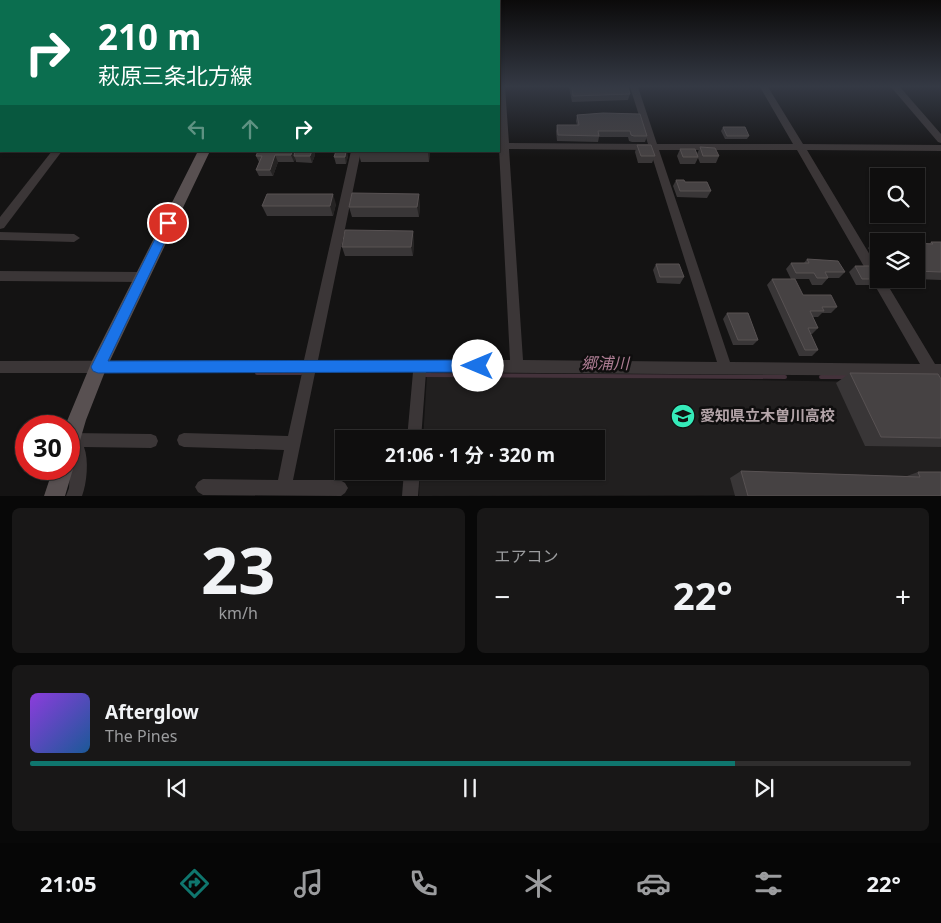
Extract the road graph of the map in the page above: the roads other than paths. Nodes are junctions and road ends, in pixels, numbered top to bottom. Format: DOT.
graph roads {
  1 [pos="501,110"];
  2 [pos="641,110"];
  3 [pos="777,110"];
  4 [pos="915,110"];
  5 [pos="941,140"];
  6 [pos="501,146"];
  7 [pos="653,146"];
  8 [pos="798,146"];
  9 [pos="941,148"];
  10 [pos="56,152"];
  11 [pos="204,152"];
  12 [pos="356,152"];
  13 [pos="0,225"];
  14 [pos="0,236"];
  15 [pos="74,238"];
  16 [pos="0,276"];
  17 [pos="142,277"];
  18 [pos="310,366"];
  19 [pos="420,366"];
  20 [pos="517,366"];
  21 [pos="0,367"];
  22 [pos="98,367"];
  23 [pos="725,367"];
  24 [pos="936,370"];
  25 [pos="941,386"];
  26 [pos="80,416"];
  27 [pos="415,430"];
  28 [pos="184,440"];
  29 [pos="151,441"];
  30 [pos="80,443"];
  31 [pos="293,443"];
  32 [pos="59,480"];
  33 [pos="77,480"];
  34 [pos="411,480"];
  35 [pos="203,487"];
  36 [pos="340,488"];
  37 [pos="283,492"];
  38 [pos="54,496"];
  39 [pos="74,496"];
  40 [pos="410,496"];
  1 -- 6 [label="street"];
  2 -- 7 [label="street"];
  3 -- 8 [label="street"];
  4 -- 5 [label="street"];
  6 -- 7 [label="street"];
  6 -- 20 [label="street"];
  7 -- 8 [label="street"];
  7 -- 23 [label="street"];
  8 -- 9 [label="street"];
  8 -- 24 [label="street"];
  10 -- 13 [label="street"];
  11 -- 17 [label="main road"];
  12 -- 18 [label="street"];
  14 -- 15 [label="street"];
  16 -- 17 [label="street"];
  17 -- 22 [label="main road"];
  18 -- 19 [label="street"];
  18 -- 22 [label="street"];
  18 -- 31 [label="street"];
  19 -- 20 [label="street"];
  19 -- 27 [label="street"];
  20 -- 23 [label="street"];
  21 -- 22 [label="street"];
  22 -- 26 [label="main road"];
  23 -- 24 [label="street"];
  24 -- 25 [label="street"];
  28 -- 31 [label="street"];
  29 -- 30 [label="street"];
  31 -- 37 [label="street"];
  32 -- 38 [label="main road"];
  33 -- 39 [label="street"];
  34 -- 40 [label="street"];
  35 -- 37 [label="street"];
  36 -- 37 [label="street"];
}
